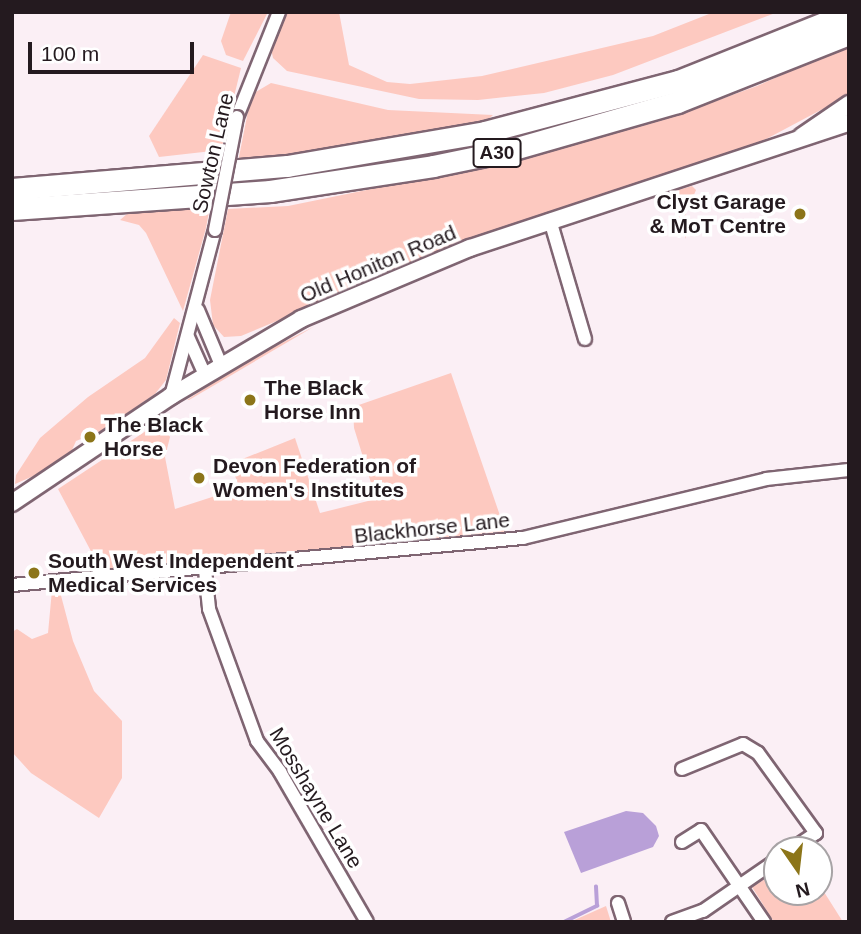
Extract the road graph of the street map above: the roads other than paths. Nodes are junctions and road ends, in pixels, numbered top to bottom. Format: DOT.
graph roads {
  1 [pos="279,12"];
  2 [pos="849,13"];
  3 [pos="849,34"];
  4 [pos="849,104"];
  5 [pos="849,123"];
  6 [pos="797,140"];
  7 [pos="12,189"];
  8 [pos="12,208"];
  9 [pos="550,220"];
  10 [pos="197,306"];
  11 [pos="188,337"];
  12 [pos="584,339"];
  13 [pos="221,365"];
  14 [pos="205,375"];
  15 [pos="171,396"];
  16 [pos="849,470"];
  17 [pos="12,503"];
  18 [pos="205,570"];
  19 [pos="12,585"];
  20 [pos="682,769"];
  21 [pos="812,836"];
  22 [pos="682,842"];
  23 [pos="763,870"];
  24 [pos="741,885"];
  25 [pos="618,903"];
  26 [pos="367,922"];
  27 [pos="624,922"];
  28 [pos="672,922"];
  29 [pos="764,922"];
  1 -- 10 [label="street, Sowton Lane, bridge"];
  2 -- 7 [label="highway, A30"];
  3 -- 8 [label="highway, A30"];
  4 -- 6 [label="street, Old Honiton Road"];
  5 -- 6 [label="street, Old Honiton Road"];
  6 -- 9 [label="street, Old Honiton Road"];
  9 -- 12 [label="street"];
  9 -- 13 [label="street, Old Honiton Road"];
  10 -- 11 [label="street, Sowton Lane"];
  10 -- 13 [label="street"];
  11 -- 14 [label="street"];
  11 -- 15 [label="street, Sowton Lane"];
  13 -- 14 [label="street, Old Honiton Road"];
  14 -- 15 [label="street, Old Honiton Road"];
  15 -- 17 [label="street, Old Honiton Road"];
  16 -- 18 [label="street, Blackhorse Lane"];
  18 -- 19 [label="street, Blackhorse Lane"];
  18 -- 26 [label="street, Mosshayne Lane"];
  20 -- 21 [label="street"];
  22 -- 24 [label="street"];
  23 -- 24 [label="street"];
  24 -- 28 [label="street"];
  24 -- 29 [label="street"];
  25 -- 27 [label="street"];
}
